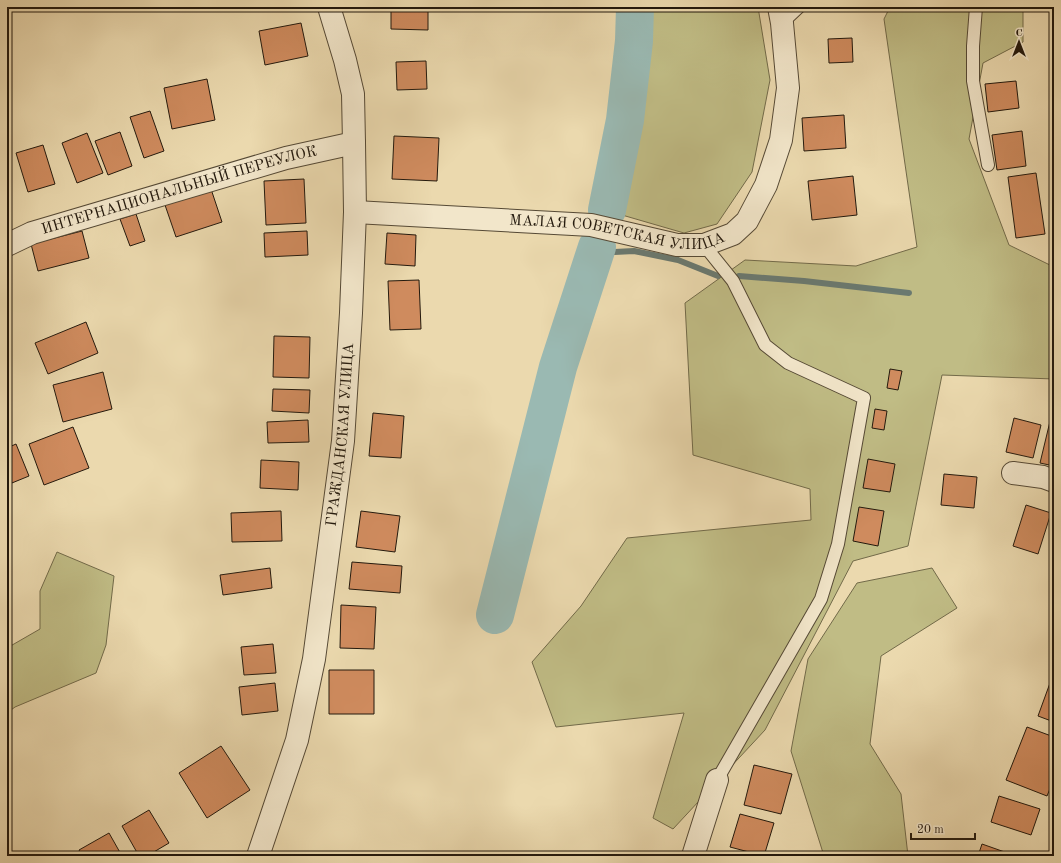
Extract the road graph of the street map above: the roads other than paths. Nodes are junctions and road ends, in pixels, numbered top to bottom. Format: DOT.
graph roads {
  1 [pos="329,7"];
  2 [pos="799,7"];
  3 [pos="976,7"];
  4 [pos="780,15"];
  5 [pos="354,143"];
  6 [pos="988,165"];
  7 [pos="355,212"];
  8 [pos="7,245"];
  9 [pos="704,245"];
  10 [pos="1013,473"];
  11 [pos="1054,481"];
  12 [pos="717,780"];
  13 [pos="256,856"];
  14 [pos="693,856"];
  1 -- 5 [label="street, ГРАЖДАНСКАЯ УЛИЦА"];
  2 -- 4 [label="lane"];
  3 -- 6 [label="lane"];
  4 -- 9 [label="street, МАЛАЯ СОВЕТСКАЯ УЛИЦА"];
  5 -- 7 [label="street, ГРАЖДАНСКАЯ УЛИЦА"];
  5 -- 8 [label="street, ИНТЕРНАЦИОНАЛЬНЫЙ ПЕРЕУЛОК"];
  7 -- 9 [label="street, МАЛАЯ СОВЕТСКАЯ УЛИЦА"];
  7 -- 13 [label="street, ГРАЖДАНСКАЯ УЛИЦА"];
  9 -- 12 [label="lane"];
  10 -- 11 [label="street"];
  12 -- 14 [label="street"];
}
